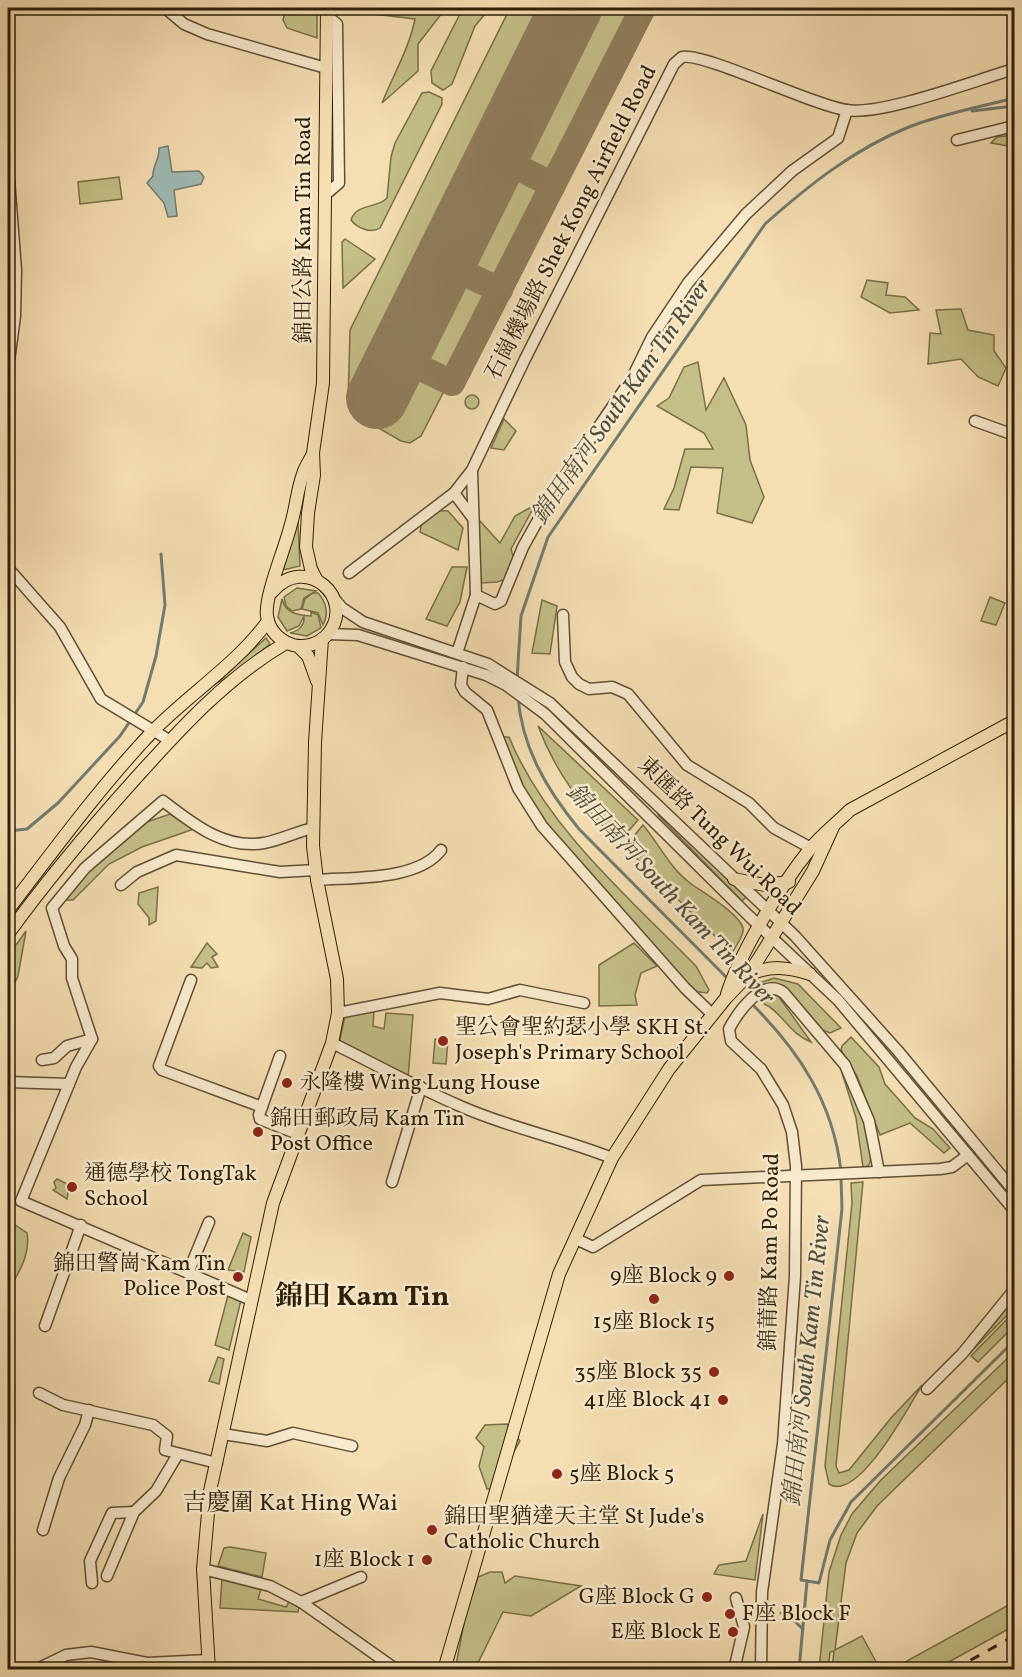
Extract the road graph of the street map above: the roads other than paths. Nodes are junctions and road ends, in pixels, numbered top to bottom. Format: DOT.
graph roads {
  1 [pos="165,8"];
  2 [pos="327,12"];
  3 [pos="326,68"];
  4 [pos="1014,69"];
  5 [pos="847,110"];
  6 [pos="1014,126"];
  7 [pos="957,140"];
  8 [pos="8,166"];
  9 [pos="325,195"];
  10 [pos="8,369"];
  11 [pos="975,421"];
  12 [pos="1014,435"];
  13 [pos="313,453"];
  14 [pos="472,470"];
  15 [pos="454,493"];
  16 [pos="472,517"];
  17 [pos="8,568"];
  18 [pos="349,573"];
  19 [pos="316,579"];
  20 [pos="272,592"];
  21 [pos="476,595"];
  22 [pos="332,597"];
  23 [pos="563,615"];
  24 [pos="268,621"];
  25 [pos="325,636"];
  26 [pos="292,644"];
  27 [pos="457,653"];
  28 [pos="463,667"];
  29 [pos="487,670"];
  30 [pos="318,685"];
  31 [pos="548,709"];
  32 [pos="1014,721"];
  33 [pos="153,731"];
  34 [pos="169,740"];
  35 [pos="833,827"];
  36 [pos="313,828"];
  37 [pos="811,848"];
  38 [pos="441,850"];
  39 [pos="316,875"];
  40 [pos="734,879"];
  41 [pos="789,882"];
  42 [pos="121,885"];
  43 [pos="8,910"];
  44 [pos="770,912"];
  45 [pos="782,923"];
  46 [pos="760,927"];
  47 [pos="8,934"];
  48 [pos="772,938"];
  49 [pos="810,974"];
  50 [pos="748,975"];
  51 [pos="191,980"];
  52 [pos="724,1001"];
  53 [pos="584,1003"];
  54 [pos="338,1013"];
  55 [pos="713,1014"];
  56 [pos="92,1039"];
  57 [pos="332,1043"];
  58 [pos="280,1056"];
  59 [pos="42,1060"];
  60 [pos="8,1082"];
  61 [pos="69,1084"];
  62 [pos="421,1087"];
  63 [pos="261,1107"];
  64 [pos="298,1134"];
  65 [pos="968,1155"];
  66 [pos="612,1158"];
  67 [pos="879,1172"];
  68 [pos="796,1177"];
  69 [pos="392,1182"];
  70 [pos="1014,1191"];
  71 [pos="1014,1210"];
  72 [pos="209,1222"];
  73 [pos="81,1225"];
  74 [pos="576,1239"];
  75 [pos="188,1273"];
  76 [pos="1014,1290"];
  77 [pos="251,1300"];
  78 [pos="45,1326"];
  79 [pos="927,1389"];
  80 [pos="39,1393"];
  81 [pos="89,1410"];
  82 [pos="223,1434"];
  83 [pos="352,1446"];
  84 [pos="178,1454"];
  85 [pos="217,1463"];
  86 [pos="134,1512"];
  87 [pos="43,1530"];
  88 [pos="203,1569"];
  89 [pos="107,1576"];
  90 [pos="361,1577"];
  91 [pos="92,1583"];
  92 [pos="736,1598"];
  93 [pos="302,1602"];
  94 [pos="208,1665"];
  95 [pos="35,1670"];
  96 [pos="397,1670"];
  97 [pos="444,1670"];
  98 [pos="734,1670"];
  99 [pos="761,1670"];
  1 -- 3 [label="street"];
  2 -- 3 [label="main road, 錦田公路 Kam Tin Road"];
  2 -- 9 [label="street"];
  3 -- 9 [label="main road, 錦田公路 Kam Tin Road"];
  4 -- 5 [label="street, 石崗機場路 Shek Kong Airfield Road"];
  5 -- 14 [label="street, 石崗機場路 Shek Kong Airfield Road"];
  5 -- 21 [label="street"];
  6 -- 7 [label="street"];
  8 -- 10 [label="street"];
  9 -- 13 [label="main road, 錦田公路 Kam Tin Road"];
  11 -- 12 [label="street"];
  13 -- 19 [label="main road, 錦田公路 Kam Tin Road"];
  13 -- 20 [label="main road, 錦田公路 Kam Tin Road"];
  14 -- 15 [label="street, 石崗機場路 Shek Kong Airfield Road"];
  14 -- 16 [label="street"];
  15 -- 16 [label="street"];
  15 -- 18 [label="street, 石崗機場路 Shek Kong Airfield Road"];
  16 -- 21 [label="street"];
  17 -- 33 [label="street"];
  19 -- 20 [label="main road"];
  19 -- 22 [label="main road, 錦田公路 Kam Tin Road"];
  20 -- 24 [label="main road, 錦田公路 Kam Tin Road"];
  21 -- 27 [label="street"];
  22 -- 25 [label="main road"];
  22 -- 27 [label="street, 東匯路 Tung Wui Road"];
  23 -- 37 [label="street"];
  24 -- 26 [label="main road"];
  24 -- 33 [label="main road"];
  25 -- 26 [label="main road"];
  25 -- 28 [label="street, 東匯路 Tung Wui Road"];
  25 -- 30 [label="main road"];
  26 -- 30 [label="main road"];
  26 -- 34 [label="main road"];
  27 -- 29 [label="street, 東匯路 Tung Wui Road"];
  28 -- 29 [label="street, 東匯路 Tung Wui Road"];
  28 -- 55 [label="street"];
  29 -- 31 [label="street, 東匯路 Tung Wui Road"];
  30 -- 36 [label="main road"];
  31 -- 40 [label="street, 東匯路 Tung Wui Road"];
  31 -- 46 [label="street, 東匯路 Tung Wui Road"];
  32 -- 35 [label="main road"];
  33 -- 34 [label="street"];
  33 -- 43 [label="main road"];
  34 -- 47 [label="main road"];
  35 -- 37 [label="main road"];
  35 -- 45 [label="main road"];
  36 -- 39 [label="main road"];
  36 -- 56 [label="street"];
  37 -- 41 [label="main road"];
  38 -- 39 [label="street"];
  39 -- 42 [label="street"];
  39 -- 54 [label="main road"];
  40 -- 41 [label="main road"];
  40 -- 44 [label="street, 東匯路 Tung Wui Road"];
  41 -- 44 [label="main road"];
  44 -- 45 [label="street, 東匯路 Tung Wui Road"];
  44 -- 46 [label="main road"];
  45 -- 48 [label="main road"];
  45 -- 70 [label="street, 東匯路 Tung Wui Road"];
  46 -- 48 [label="street, 東匯路 Tung Wui Road"];
  46 -- 52 [label="main road"];
  48 -- 49 [label="street, 東匯路 Tung Wui Road"];
  48 -- 50 [label="main road"];
  49 -- 50 [label="main road"];
  49 -- 65 [label="street, 東匯路 Tung Wui Road"];
  50 -- 52 [label="main road"];
  51 -- 63 [label="street"];
  52 -- 55 [label="main road"];
  53 -- 54 [label="street"];
  54 -- 57 [label="main road"];
  55 -- 66 [label="main road"];
  56 -- 59 [label="street"];
  56 -- 61 [label="street"];
  57 -- 62 [label="street"];
  57 -- 64 [label="main road"];
  58 -- 63 [label="street"];
  60 -- 61 [label="street"];
  61 -- 73 [label="street"];
  62 -- 66 [label="street"];
  62 -- 69 [label="street"];
  63 -- 64 [label="street"];
  64 -- 77 [label="main road"];
  65 -- 67 [label="street"];
  65 -- 71 [label="street, 東匯路 Tung Wui Road"];
  66 -- 74 [label="main road"];
  67 -- 68 [label="street"];
  67 -- 68 [label="street, 錦莆路 Kam Po Road"];
  68 -- 74 [label="street"];
  68 -- 99 [label="street, 錦莆路 Kam Po Road"];
  72 -- 75 [label="street"];
  73 -- 75 [label="street"];
  73 -- 78 [label="street"];
  74 -- 97 [label="main road"];
  75 -- 77 [label="street"];
  76 -- 79 [label="street"];
  77 -- 82 [label="main road"];
  80 -- 81 [label="street"];
  81 -- 84 [label="street"];
  81 -- 87 [label="street"];
  82 -- 83 [label="street"];
  82 -- 85 [label="main road"];
  84 -- 85 [label="street"];
  84 -- 86 [label="street"];
  85 -- 88 [label="main road"];
  86 -- 89 [label="street"];
  86 -- 91 [label="street"];
  88 -- 93 [label="street"];
  88 -- 94 [label="main road"];
  90 -- 93 [label="street"];
  92 -- 98 [label="street"];
  93 -- 96 [label="street"];
  94 -- 95 [label="street"];
}
